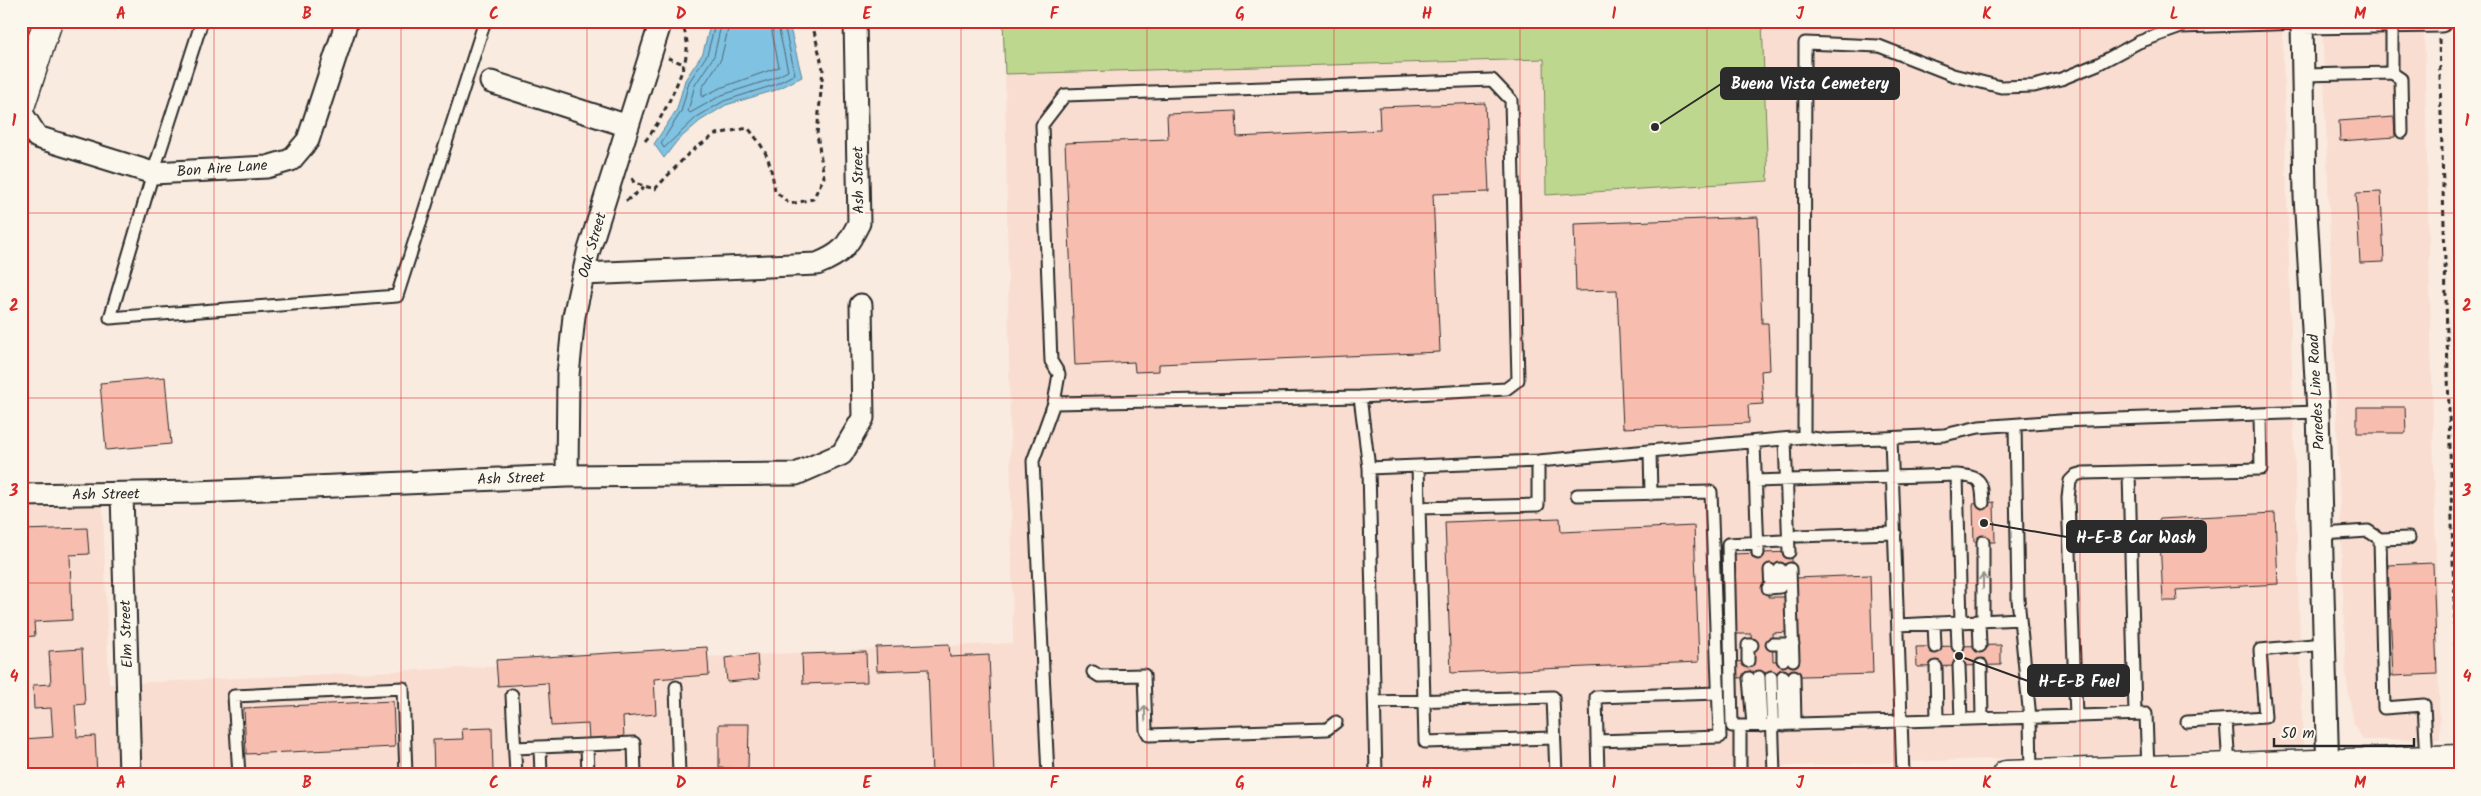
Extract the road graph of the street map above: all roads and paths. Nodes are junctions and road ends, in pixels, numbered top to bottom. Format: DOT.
graph roads {
  1 [pos="48,21"];
  2 [pos="202,21"];
  3 [pos="347,21"];
  4 [pos="485,21"];
  5 [pos="661,21"];
  6 [pos="682,21"];
  7 [pos="815,21"];
  8 [pos="855,21"];
  9 [pos="2302,22"];
  10 [pos="2392,22"];
  11 [pos="2440,28"];
  12 [pos="2392,73"];
  13 [pos="2303,75"];
  14 [pos="491,82"];
  15 [pos="21,104"];
  16 [pos="21,112"];
  17 [pos="628,126"];
  18 [pos="2402,132"];
  19 [pos="639,147"];
  20 [pos="153,173"];
  21 [pos="630,176"];
  22 [pos="583,274"];
  23 [pos="861,306"];
  24 [pos="1360,397"];
  25 [pos="1054,403"];
  26 [pos="2318,412"];
  27 [pos="2260,414"];
  28 [pos="2015,424"];
  29 [pos="1804,437"];
  30 [pos="1891,438"];
  31 [pos="1785,439"];
  32 [pos="1754,443"];
  33 [pos="1650,452"];
  34 [pos="1538,461"];
  35 [pos="1418,466"];
  36 [pos="1368,468"];
  37 [pos="2129,472"];
  38 [pos="1957,474"];
  39 [pos="567,476"];
  40 [pos="1893,477"];
  41 [pos="1786,480"];
  42 [pos="1755,481"];
  43 [pos="122,494"];
  44 [pos="1650,494"];
  45 [pos="21,495"];
  46 [pos="1578,495"];
  47 [pos="1983,503"];
  48 [pos="1420,508"];
  49 [pos="1895,533"];
  50 [pos="2322,534"];
  51 [pos="1798,536"];
  52 [pos="2409,538"];
  53 [pos="2380,539"];
  54 [pos="1983,542"];
  55 [pos="1763,547"];
  56 [pos="1770,588"];
  57 [pos="2020,619"];
  58 [pos="1981,621"];
  59 [pos="1959,622"];
  60 [pos="1934,623"];
  61 [pos="1898,625"];
  62 [pos="2324,644"];
  63 [pos="1752,645"];
  64 [pos="1935,646"];
  65 [pos="1958,646"];
  66 [pos="1980,646"];
  67 [pos="1788,660"];
  68 [pos="1748,661"];
  69 [pos="1981,665"];
  70 [pos="1959,666"];
  71 [pos="1936,667"];
  72 [pos="1093,672"];
  73 [pos="1789,676"];
  74 [pos="1754,677"];
  75 [pos="1771,677"];
  76 [pos="2460,678"];
  77 [pos="676,687"];
  78 [pos="1718,693"];
  79 [pos="512,695"];
  80 [pos="1424,701"];
  81 [pos="1374,702"];
  82 [pos="2135,714"];
  83 [pos="2076,716"];
  84 [pos="1982,718"];
  85 [pos="2030,718"];
  86 [pos="1961,719"];
  87 [pos="1937,720"];
  88 [pos="2226,720"];
  89 [pos="1902,721"];
  90 [pos="1336,722"];
  91 [pos="2187,722"];
  92 [pos="1773,725"];
  93 [pos="1740,726"];
  94 [pos="1554,738"];
  95 [pos="1597,741"];
  96 [pos="587,745"];
  97 [pos="540,747"];
  98 [pos="515,748"];
  99 [pos="2460,759"];
  100 [pos="2427,760"];
  101 [pos="2229,767"];
  102 [pos="2328,769"];
  103 [pos="2148,770"];
  104 [pos="2018,774"];
  105 [pos="130,775"];
  106 [pos="239,775"];
  107 [pos="406,775"];
  108 [pos="516,775"];
  109 [pos="541,775"];
  110 [pos="588,775"];
  111 [pos="635,775"];
  112 [pos="680,775"];
  113 [pos="1048,775"];
  114 [pos="1376,775"];
  115 [pos="1556,775"];
  116 [pos="1598,775"];
  117 [pos="1740,775"];
  118 [pos="1774,775"];
  119 [pos="1903,775"];
  1 -- 15 [label="main road"];
  2 -- 20 [label="lane"];
  3 -- 20 [label="street, Bon Aire Lane"];
  4 -- 20 [label="lane"];
  5 -- 17 [label="street, Oak Street"];
  6 -- 19 [label="path"];
  7 -- 21 [label="path"];
  8 -- 22 [label="street, Ash Street"];
  9 -- 10 [label="street"];
  9 -- 13 [label="street, Paredes Line Road"];
  9 -- 29 [label="lane"];
  10 -- 11 [label="street"];
  10 -- 12 [label="lane"];
  11 -- 76 [label="path"];
  12 -- 13 [label="lane"];
  12 -- 18 [label="lane"];
  13 -- 26 [label="street, Paredes Line Road"];
  14 -- 17 [label="street"];
  16 -- 20 [label="street, Bon Aire Lane"];
  17 -- 22 [label="street, Oak Street"];
  22 -- 39 [label="street, Oak Street"];
  23 -- 39 [label="street, Ash Street"];
  24 -- 25 [label="lane"];
  24 -- 25 [label="lane"];
  24 -- 36 [label="lane"];
  25 -- 113 [label="lane"];
  26 -- 27 [label="lane"];
  26 -- 50 [label="street, Paredes Line Road"];
  27 -- 28 [label="lane"];
  27 -- 37 [label="lane"];
  28 -- 30 [label="lane"];
  28 -- 57 [label="lane"];
  29 -- 30 [label="lane"];
  29 -- 31 [label="lane"];
  30 -- 40 [label="lane"];
  31 -- 32 [label="lane"];
  31 -- 41 [label="lane"];
  32 -- 33 [label="lane"];
  32 -- 42 [label="lane"];
  33 -- 34 [label="lane"];
  33 -- 44 [label="lane"];
  34 -- 35 [label="lane"];
  34 -- 48 [label="lane"];
  35 -- 36 [label="lane"];
  35 -- 48 [label="lane"];
  36 -- 81 [label="lane"];
  37 -- 82 [label="lane"];
  37 -- 83 [label="lane"];
  38 -- 40 [label="lane"];
  38 -- 47 [label="lane"];
  38 -- 59 [label="lane"];
  39 -- 43 [label="street, Ash Street"];
  40 -- 41 [label="lane"];
  40 -- 49 [label="lane"];
  41 -- 42 [label="lane"];
  41 -- 55 [label="lane"];
  42 -- 55 [label="lane"];
  43 -- 45 [label="street, Ash Street"];
  43 -- 105 [label="street, Elm Street"];
  44 -- 46 [label="lane"];
  44 -- 78 [label="lane"];
  48 -- 80 [label="lane"];
  49 -- 51 [label="lane"];
  49 -- 61 [label="lane"];
  50 -- 53 [label="lane"];
  50 -- 62 [label="street, Paredes Line Road"];
  52 -- 53 [label="lane"];
  53 -- 100 [label="lane"];
  58 -- 54 [label="lane, one-way"];
  55 -- 93 [label="lane"];
  56 -- 67 [label="lane"];
  57 -- 58 [label="lane"];
  57 -- 85 [label="lane"];
  58 -- 59 [label="lane"];
  58 -- 66 [label="lane"];
  59 -- 60 [label="lane"];
  59 -- 65 [label="lane"];
  60 -- 61 [label="lane"];
  60 -- 64 [label="lane"];
  61 -- 89 [label="lane"];
  62 -- 88 [label="lane"];
  62 -- 102 [label="street, Paredes Line Road"];
  63 -- 68 [label="lane"];
  69 -- 84 [label="lane"];
  70 -- 86 [label="lane"];
  71 -- 87 [label="lane"];
  90 -- 72 [label="lane, one-way"];
  73 -- 92 [label="lane"];
  74 -- 92 [label="lane"];
  75 -- 92 [label="lane"];
  77 -- 112 [label="lane"];
  78 -- 95 [label="lane"];
  78 -- 95 [label="lane"];
  79 -- 98 [label="lane"];
  80 -- 81 [label="lane"];
  80 -- 94 [label="lane"];
  80 -- 94 [label="lane"];
  81 -- 114 [label="lane"];
  82 -- 83 [label="lane"];
  82 -- 103 [label="lane"];
  83 -- 85 [label="lane"];
  84 -- 85 [label="lane"];
  84 -- 86 [label="lane"];
  85 -- 104 [label="lane"];
  86 -- 87 [label="lane"];
  87 -- 89 [label="lane"];
  88 -- 91 [label="lane"];
  88 -- 101 [label="lane"];
  89 -- 92 [label="lane"];
  89 -- 119 [label="lane"];
  92 -- 93 [label="lane"];
  92 -- 118 [label="lane"];
  93 -- 117 [label="lane"];
  94 -- 115 [label="lane"];
  95 -- 116 [label="lane"];
  96 -- 97 [label="lane"];
  96 -- 110 [label="lane"];
  96 -- 111 [label="lane"];
  97 -- 98 [label="lane"];
  97 -- 109 [label="lane"];
  98 -- 108 [label="lane"];
  99 -- 100 [label="main road"];
  100 -- 102 [label="main road"];
  101 -- 102 [label="main road"];
  101 -- 103 [label="main road"];
  103 -- 104 [label="main road"];
  106 -- 107 [label="lane"];
}
